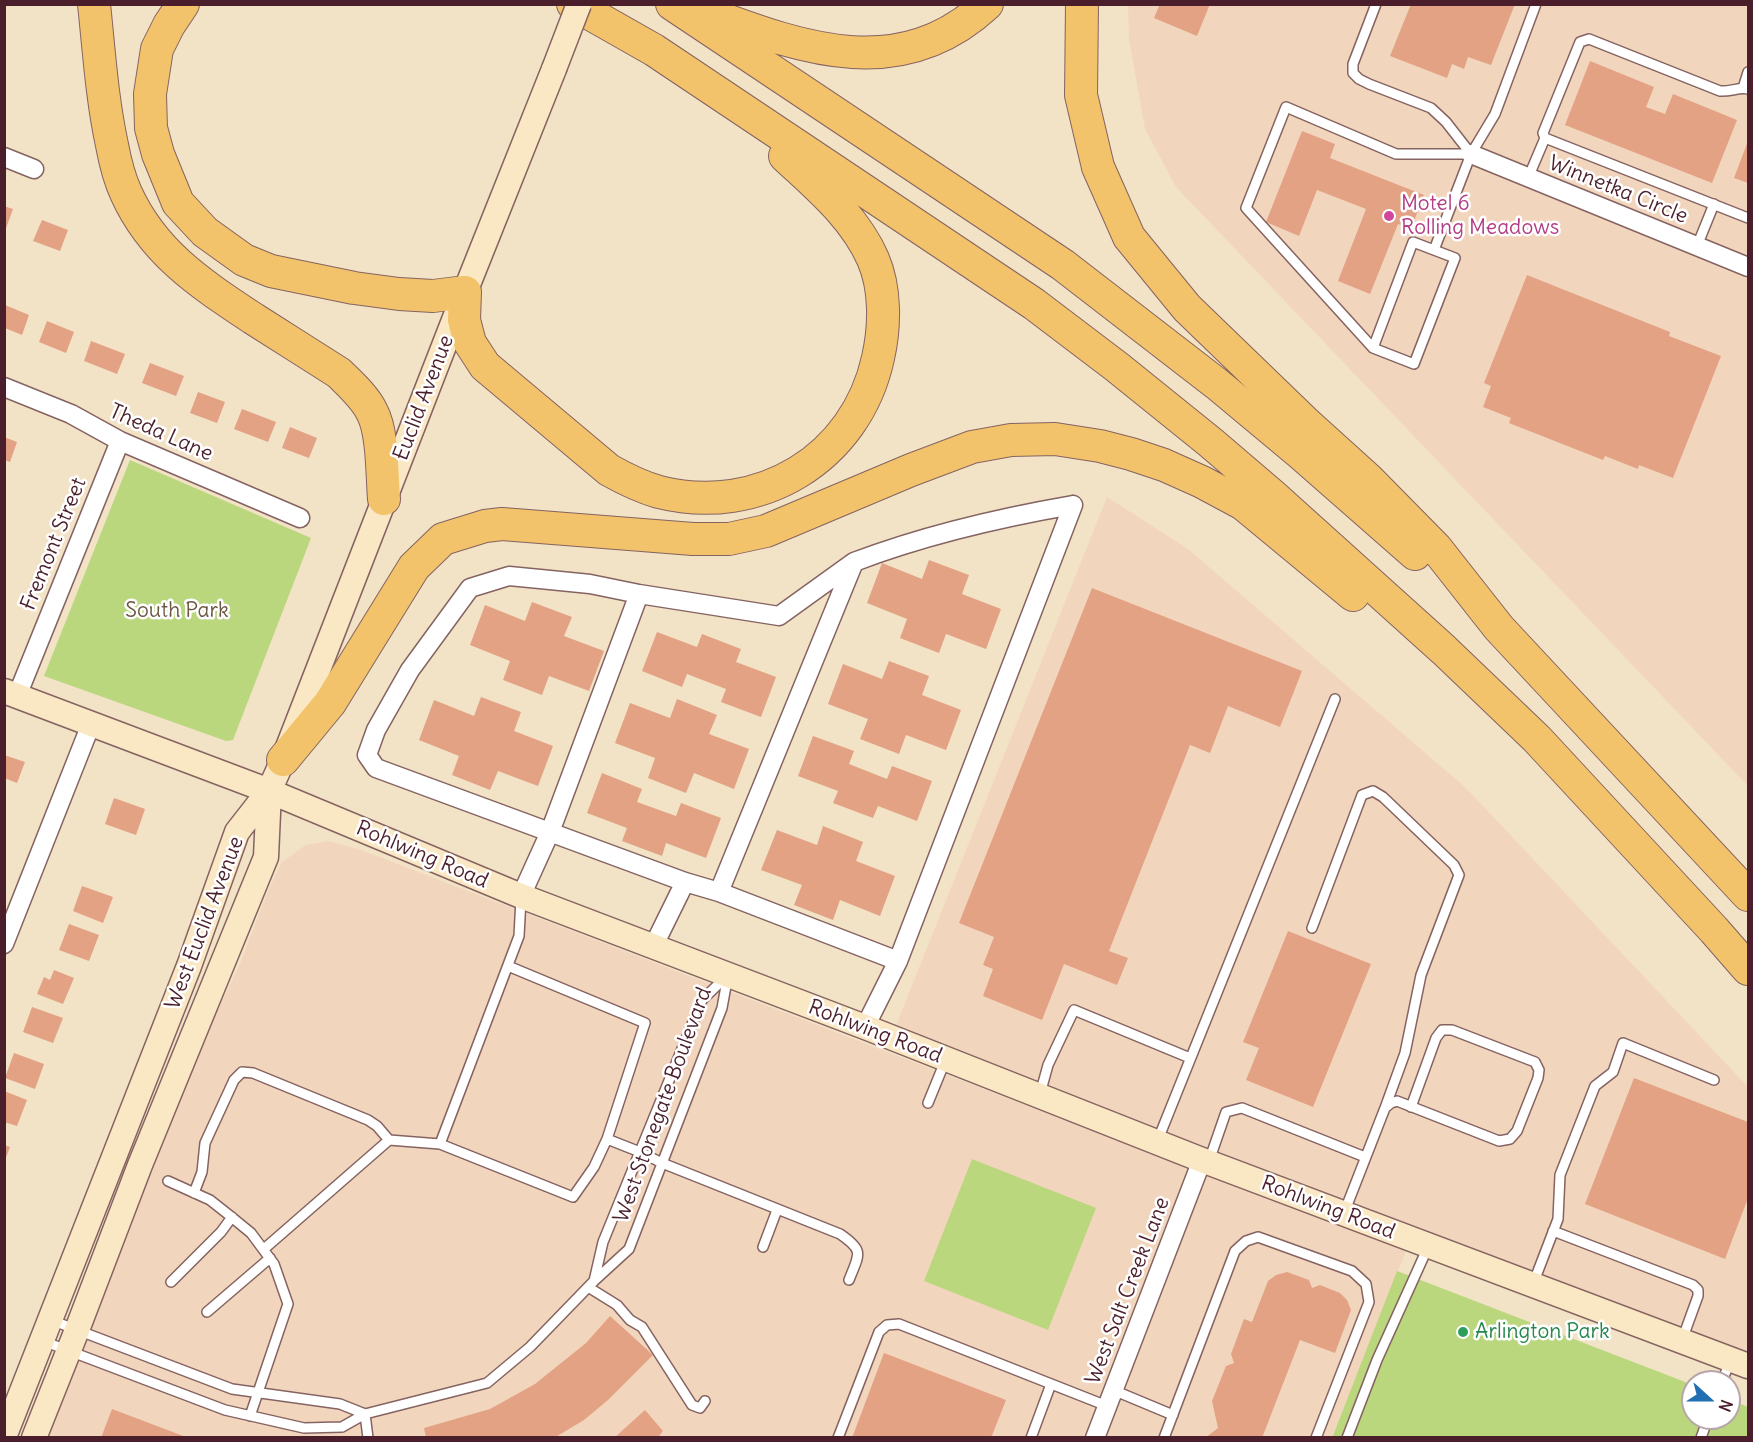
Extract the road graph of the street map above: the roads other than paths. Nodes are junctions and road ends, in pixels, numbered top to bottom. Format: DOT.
graph roads {
  1 [pos="94,4"];
  2 [pos="183,4"];
  3 [pos="561,4"];
  4 [pos="672,4"];
  5 [pos="683,4"];
  6 [pos="987,4"];
  7 [pos="1082,4"];
  8 [pos="1376,4"];
  9 [pos="1536,4"];
  10 [pos="583,9"];
  11 [pos="654,50"];
  12 [pos="1749,72"];
  13 [pos="1746,89"];
  14 [pos="1545,138"];
  15 [pos="1471,154"];
  16 [pos="4,157"];
  17 [pos="34,169"];
  18 [pos="1528,178"];
  19 [pos="1714,204"];
  20 [pos="1749,218"];
  21 [pos="1697,246"];
  22 [pos="1434,250"];
  23 [pos="1749,267"];
  24 [pos="465,292"];
  25 [pos="1373,348"];
  26 [pos="4,387"];
  27 [pos="120,441"];
  28 [pos="384,499"];
  29 [pos="300,518"];
  30 [pos="854,562"];
  31 [pos="639,594"];
  32 [pos="1499,628"];
  33 [pos="11,694"];
  34 [pos="1335,699"];
  35 [pos="91,724"];
  36 [pos="1537,740"];
  37 [pos="283,760"];
  38 [pos="269,791"];
  39 [pos="550,832"];
  40 [pos="684,882"];
  41 [pos="719,892"];
  42 [pos="1749,895"];
  43 [pos="521,896"];
  44 [pos="1312,928"];
  45 [pos="4,944"];
  46 [pos="653,947"];
  47 [pos="898,961"];
  48 [pos="508,966"];
  49 [pos="1749,969"];
  50 [pos="728,975"];
  51 [pos="865,1027"];
  52 [pos="1190,1058"];
  53 [pos="946,1059"];
  54 [pos="1714,1080"];
  55 [pos="1040,1096"];
  56 [pos="928,1103"];
  57 [pos="1411,1107"];
  58 [pos="1385,1108"];
  59 [pos="607,1139"];
  60 [pos="389,1140"];
  61 [pos="1157,1142"];
  62 [pos="440,1144"];
  63 [pos="640,1152"];
  64 [pos="1365,1157"];
  65 [pos="1205,1161"];
  66 [pos="662,1163"];
  67 [pos="168,1181"];
  68 [pos="194,1193"];
  69 [pos="777,1210"];
  70 [pos="1344,1213"];
  71 [pos="232,1217"];
  72 [pos="1553,1231"];
  73 [pos="1428,1245"];
  74 [pos="763,1247"];
  75 [pos="264,1249"];
  76 [pos="270,1258"];
  77 [pos="849,1280"];
  78 [pos="171,1282"];
  79 [pos="591,1284"];
  80 [pos="1533,1284"];
  81 [pos="207,1312"];
  82 [pos="47,1331"];
  83 [pos="73,1340"];
  84 [pos="1682,1340"];
  85 [pos="1740,1362"];
  86 [pos="1051,1384"];
  87 [pos="258,1394"];
  88 [pos="1110,1398"];
  89 [pos="705,1401"];
  90 [pos="365,1414"];
  91 [pos="1173,1414"];
  92 [pos="250,1416"];
  93 [pos="4,1437"];
  94 [pos="34,1437"];
  95 [pos="368,1437"];
  96 [pos="838,1437"];
  97 [pos="1031,1437"];
  98 [pos="1095,1437"];
  99 [pos="1164,1437"];
  100 [pos="1316,1437"];
  101 [pos="1347,1437"];
  1 -- 28 [label="highway"];
  2 -- 24 [label="highway"];
  3 -- 10 [label="highway"];
  4 -- 32 [label="highway"];
  5 -- 6 [label="highway"];
  7 -- 32 [label="highway"];
  8 -- 15 [label="lane"];
  9 -- 15 [label="lane"];
  10 -- 11 [label="highway"];
  10 -- 24 [label="main road, Euclid Avenue, bridge"];
  11 -- 24 [label="highway"];
  11 -- 36 [label="highway"];
  12 -- 13 [label="lane"];
  13 -- 14 [label="lane"];
  14 -- 18 [label="lane"];
  14 -- 19 [label="lane"];
  15 -- 18 [label="street, Winnetka Circle"];
  15 -- 22 [label="lane"];
  15 -- 25 [label="lane"];
  16 -- 17 [label="street"];
  18 -- 21 [label="street, Winnetka Circle"];
  19 -- 20 [label="lane"];
  19 -- 21 [label="lane"];
  21 -- 23 [label="street, Winnetka Circle"];
  22 -- 25 [label="lane"];
  22 -- 25 [label="lane"];
  24 -- 28 [label="main road, Euclid Avenue"];
  26 -- 27 [label="street, Theda Lane"];
  27 -- 29 [label="street, Theda Lane"];
  27 -- 33 [label="street, Fremont Street"];
  28 -- 37 [label="main road, Euclid Avenue"];
  30 -- 31 [label="street"];
  30 -- 41 [label="street"];
  30 -- 47 [label="street"];
  31 -- 39 [label="street"];
  31 -- 39 [label="street"];
  32 -- 42 [label="highway"];
  33 -- 35 [label="main road, Rohlwing Road"];
  34 -- 52 [label="lane"];
  35 -- 38 [label="main road, Rohlwing Road"];
  35 -- 45 [label="street"];
  36 -- 37 [label="highway"];
  36 -- 49 [label="highway"];
  37 -- 38 [label="main road, Euclid Avenue"];
  38 -- 43 [label="main road, Rohlwing Road"];
  38 -- 82 [label="main road, West Euclid Avenue"];
  38 -- 83 [label="main road, West Euclid Avenue"];
  39 -- 40 [label="street"];
  39 -- 43 [label="street"];
  40 -- 41 [label="street"];
  40 -- 46 [label="street"];
  41 -- 47 [label="street"];
  43 -- 46 [label="main road, Rohlwing Road"];
  43 -- 48 [label="lane"];
  44 -- 58 [label="lane"];
  46 -- 50 [label="main road, Rohlwing Road"];
  47 -- 51 [label="street"];
  48 -- 59 [label="lane"];
  48 -- 62 [label="lane"];
  50 -- 51 [label="main road, Rohlwing Road"];
  50 -- 63 [label="lane, West Stonegate Boulevard"];
  50 -- 66 [label="lane, West Stonegate Boulevard"];
  51 -- 53 [label="main road, Rohlwing Road"];
  52 -- 55 [label="lane"];
  52 -- 61 [label="lane"];
  53 -- 55 [label="main road, Rohlwing Road"];
  53 -- 56 [label="lane"];
  54 -- 72 [label="lane"];
  55 -- 61 [label="main road, Rohlwing Road"];
  57 -- 57 [label="lane"];
  57 -- 58 [label="lane"];
  58 -- 64 [label="lane"];
  59 -- 62 [label="lane"];
  59 -- 63 [label="lane"];
  60 -- 62 [label="lane"];
  60 -- 68 [label="lane"];
  60 -- 75 [label="lane"];
  61 -- 65 [label="main road, Rohlwing Road"];
  63 -- 66 [label="lane"];
  63 -- 79 [label="lane, West Stonegate Boulevard"];
  64 -- 65 [label="lane"];
  64 -- 70 [label="lane"];
  65 -- 70 [label="main road, Rohlwing Road"];
  65 -- 88 [label="street, West Salt Creek Lane"];
  66 -- 69 [label="lane"];
  66 -- 79 [label="lane, West Stonegate Boulevard"];
  67 -- 68 [label="lane"];
  68 -- 71 [label="lane"];
  69 -- 74 [label="lane"];
  69 -- 77 [label="lane"];
  70 -- 73 [label="main road, Rohlwing Road"];
  71 -- 75 [label="lane"];
  71 -- 78 [label="lane"];
  72 -- 80 [label="lane"];
  72 -- 84 [label="lane"];
  73 -- 80 [label="main road, Rohlwing Road"];
  73 -- 101 [label="lane"];
  75 -- 76 [label="lane"];
  76 -- 81 [label="lane"];
  76 -- 87 [label="lane"];
  79 -- 89 [label="lane"];
  79 -- 90 [label="lane, West Stonegate Boulevard"];
  80 -- 84 [label="main road, Rohlwing Road"];
  82 -- 83 [label="lane, West Stonegate Boulevard"];
  82 -- 83 [label="lane, West Stonegate Boulevard"];
  82 -- 93 [label="main road, West Euclid Avenue"];
  83 -- 87 [label="lane, West Stonegate Boulevard"];
  83 -- 92 [label="lane, West Stonegate Boulevard"];
  83 -- 94 [label="main road, West Euclid Avenue"];
  84 -- 85 [label="main road, Rohlwing Road"];
  86 -- 88 [label="lane"];
  86 -- 96 [label="lane"];
  86 -- 97 [label="lane"];
  87 -- 90 [label="lane, West Stonegate Boulevard"];
  87 -- 92 [label="lane"];
  88 -- 91 [label="lane"];
  88 -- 98 [label="street, West Salt Creek Lane"];
  90 -- 92 [label="lane, West Stonegate Boulevard"];
  90 -- 95 [label="lane"];
  91 -- 99 [label="lane"];
  91 -- 100 [label="lane"];
}
